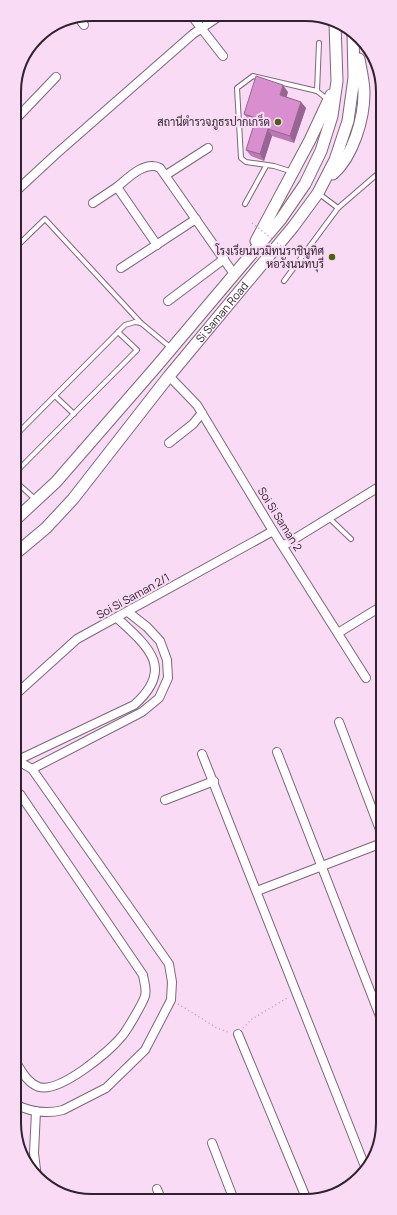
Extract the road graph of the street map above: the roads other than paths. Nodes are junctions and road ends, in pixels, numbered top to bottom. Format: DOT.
graph roads {
  1 [pos="196,21"];
  2 [pos="212,21"];
  3 [pos="81,22"];
  4 [pos="84,25"];
  5 [pos="201,28"];
  6 [pos="335,28"];
  7 [pos="355,42"];
  8 [pos="319,43"];
  9 [pos="223,56"];
  10 [pos="56,77"];
  11 [pos="337,81"];
  12 [pos="317,91"];
  13 [pos="329,101"];
  14 [pos="21,114"];
  15 [pos="208,148"];
  16 [pos="266,166"];
  17 [pos="293,172"];
  18 [pos="376,175"];
  19 [pos="166,176"];
  20 [pos="21,187"];
  21 [pos="117,188"];
  22 [pos="318,193"];
  23 [pos="92,203"];
  24 [pos="245,204"];
  25 [pos="338,208"];
  26 [pos="196,219"];
  27 [pos="21,242"];
  28 [pos="157,245"];
  29 [pos="224,259"];
  30 [pos="244,262"];
  31 [pos="121,268"];
  32 [pos="234,274"];
  33 [pos="284,281"];
  34 [pos="168,301"];
  35 [pos="141,324"];
  36 [pos="118,332"];
  37 [pos="172,349"];
  38 [pos="169,376"];
  39 [pos="55,396"];
  40 [pos="202,413"];
  41 [pos="74,414"];
  42 [pos="21,430"];
  43 [pos="169,443"];
  44 [pos="21,467"];
  45 [pos="21,487"];
  46 [pos="376,489"];
  47 [pos="37,501"];
  48 [pos="21,515"];
  49 [pos="328,518"];
  50 [pos="272,531"];
  51 [pos="351,539"];
  52 [pos="283,546"];
  53 [pos="21,548"];
  54 [pos="376,610"];
  55 [pos="128,612"];
  56 [pos="117,618"];
  57 [pos="338,634"];
  58 [pos="366,678"];
  59 [pos="21,690"];
  60 [pos="123,710"];
  61 [pos="127,719"];
  62 [pos="339,722"];
  63 [pos="277,752"];
  64 [pos="202,754"];
  65 [pos="21,758"];
  66 [pos="21,763"];
  67 [pos="32,769"];
  68 [pos="214,781"];
  69 [pos="21,795"];
  70 [pos="165,800"];
  71 [pos="376,819"];
  72 [pos="376,845"];
  73 [pos="323,866"];
  74 [pos="257,891"];
  75 [pos="376,1006"];
  76 [pos="238,1034"];
  77 [pos="21,1070"];
  78 [pos="21,1106"];
  79 [pos="36,1111"];
  80 [pos="212,1143"];
  81 [pos="34,1153"];
  82 [pos="30,1156"];
  83 [pos="363,1162"];
  84 [pos="35,1165"];
  85 [pos="157,1189"];
  86 [pos="159,1194"];
  87 [pos="232,1194"];
  88 [pos="305,1194"];
  1 -- 5 [label="street"];
  2 -- 5 [label="street"];
  3 -- 4 [label="street"];
  5 -- 9 [label="street"];
  5 -- 20 [label="street"];
  6 -- 11 [label="main road, Si Saman Road"];
  7 -- 22 [label="main road, Si Saman Road"];
  8 -- 12 [label="lane"];
  10 -- 14 [label="street"];
  11 -- 13 [label="main road"];
  11 -- 30 [label="main road, Si Saman Road"];
  12 -- 13 [label="lane"];
  12 -- 16 [label="lane"];
  13 -- 17 [label="main road"];
  15 -- 19 [label="street"];
  16 -- 17 [label="lane"];
  16 -- 24 [label="lane"];
  17 -- 30 [label="main road"];
  18 -- 25 [label="lane"];
  19 -- 21 [label="street"];
  19 -- 26 [label="street"];
  21 -- 23 [label="street"];
  21 -- 28 [label="street"];
  22 -- 25 [label="lane"];
  22 -- 38 [label="main road, Si Saman Road"];
  25 -- 33 [label="lane"];
  26 -- 28 [label="street"];
  26 -- 29 [label="street"];
  27 -- 35 [label="lane"];
  28 -- 31 [label="street"];
  29 -- 32 [label="street"];
  29 -- 34 [label="street"];
  30 -- 32 [label="main road, Si Saman Road"];
  32 -- 37 [label="main road, Si Saman Road"];
  35 -- 36 [label="lane"];
  35 -- 37 [label="lane"];
  36 -- 39 [label="lane"];
  36 -- 41 [label="lane"];
  37 -- 47 [label="main road, Si Saman Road"];
  38 -- 40 [label="street, Soi Si Saman 2"];
  38 -- 53 [label="main road, Si Saman Road"];
  39 -- 41 [label="lane"];
  39 -- 42 [label="lane"];
  40 -- 43 [label="street"];
  40 -- 50 [label="street, Soi Si Saman 2"];
  41 -- 44 [label="lane"];
  45 -- 47 [label="lane"];
  46 -- 49 [label="street"];
  47 -- 48 [label="main road, Si Saman Road"];
  49 -- 51 [label="lane"];
  49 -- 52 [label="street"];
  50 -- 52 [label="street, Soi Si Saman 2"];
  50 -- 55 [label="street, Soi Si Saman 2/1"];
  52 -- 57 [label="street, Soi Si Saman 2"];
  54 -- 57 [label="street"];
  55 -- 56 [label="street, Soi Si Saman 2/1"];
  55 -- 61 [label="street"];
  56 -- 59 [label="street, Soi Si Saman 2/1"];
  56 -- 60 [label="street"];
  57 -- 58 [label="street, Soi Si Saman 2"];
  60 -- 61 [label="street"];
  60 -- 65 [label="street"];
  61 -- 67 [label="street"];
  62 -- 71 [label="street"];
  63 -- 73 [label="street"];
  64 -- 68 [label="street"];
  66 -- 67 [label="street"];
  67 -- 79 [label="street"];
  68 -- 70 [label="street"];
  68 -- 74 [label="street"];
  69 -- 77 [label="street"];
  72 -- 73 [label="street"];
  73 -- 74 [label="street"];
  73 -- 75 [label="street"];
  74 -- 83 [label="street"];
  76 -- 88 [label="street"];
  78 -- 79 [label="street"];
  79 -- 81 [label="street"];
  80 -- 87 [label="street"];
  81 -- 82 [label="street"];
  81 -- 84 [label="street"];
  85 -- 86 [label="street"];
}
